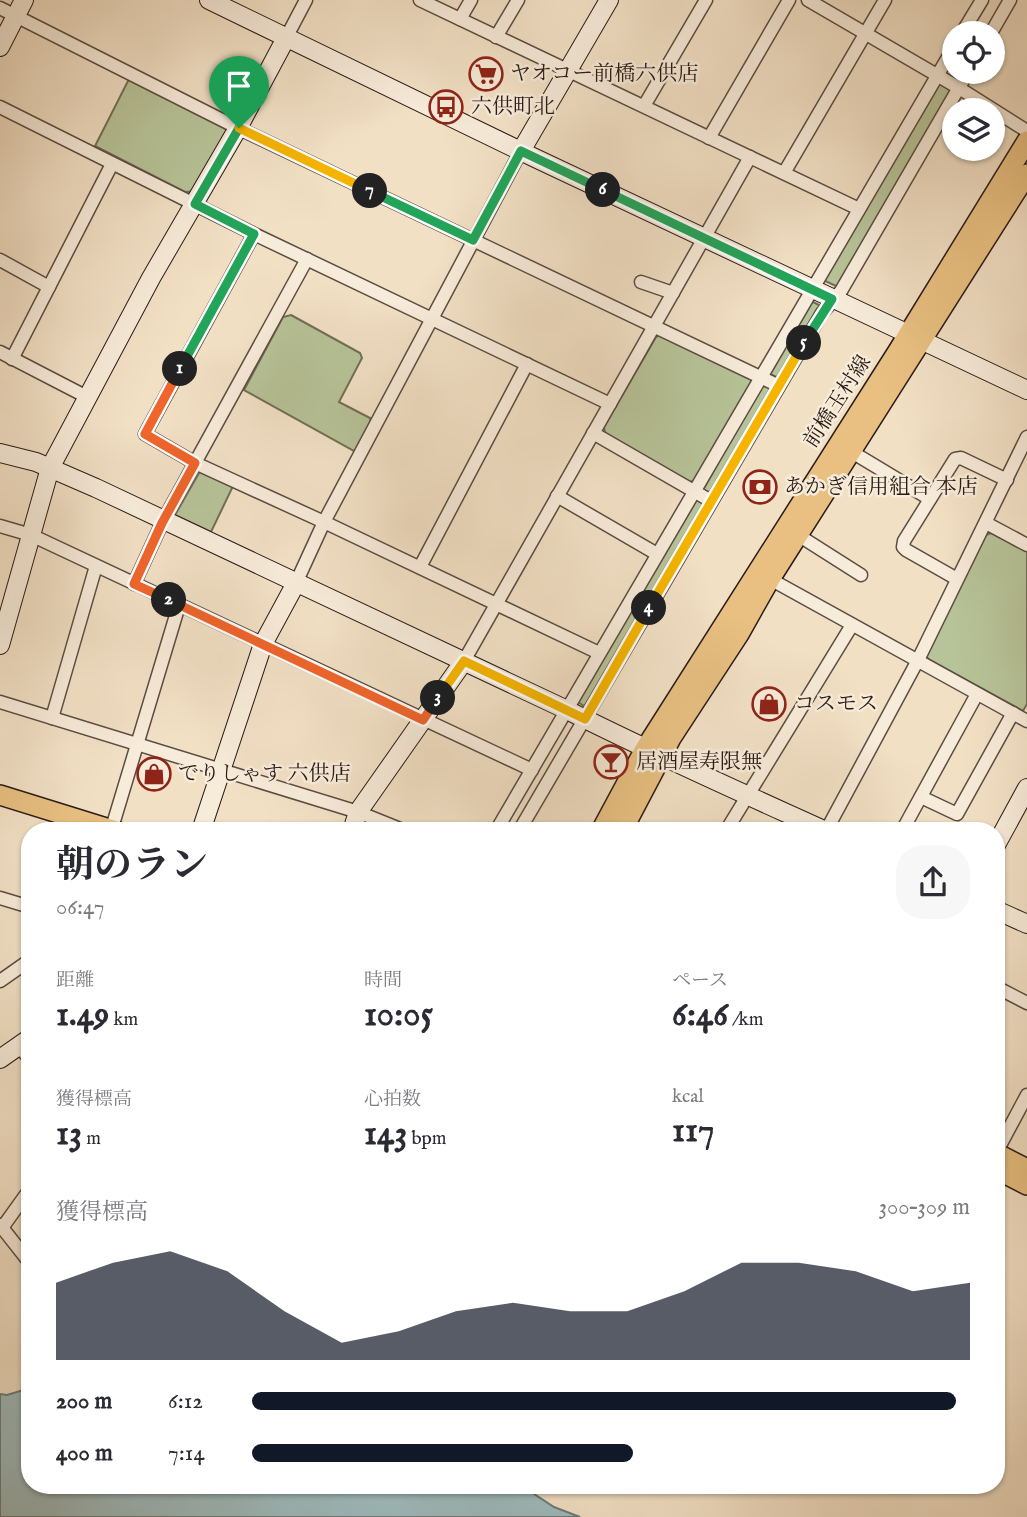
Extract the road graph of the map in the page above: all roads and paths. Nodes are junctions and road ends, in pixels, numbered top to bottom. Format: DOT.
graph roads {
  1 [pos="209,0"];
  2 [pos="306,0"];
  3 [pos="421,0"];
  4 [pos="471,0"];
  5 [pos="518,0"];
  6 [pos="609,0"];
  7 [pos="706,0"];
  8 [pos="789,0"];
  9 [pos="808,0"];
  10 [pos="885,0"];
  11 [pos="982,0"];
  12 [pos="1010,0"];
  13 [pos="13,8"];
  14 [pos="460,19"];
  15 [pos="969,21"];
  16 [pos="998,21"];
  17 [pos="866,34"];
  18 [pos="496,37"];
  19 [pos="286,38"];
  20 [pos="0,47"];
  21 [pos="942,67"];
  22 [pos="567,70"];
  23 [pos="937,75"];
  24 [pos="961,84"];
  25 [pos="959,88"];
  26 [pos="644,106"];
  27 [pos="0,107"];
  28 [pos="239,128"];
  29 [pos="1027,131"];
  30 [pos="709,138"];
  31 [pos="1027,141"];
  32 [pos="521,151"];
  33 [pos="750,157"];
  34 [pos="112,164"];
  35 [pos="784,173"];
  36 [pos="1027,174"];
  37 [pos="195,204"];
  38 [pos="859,209"];
  39 [pos="254,234"];
  40 [pos="705,238"];
  41 [pos="473,240"];
  42 [pos="0,260"];
  43 [pos="307,260"];
  44 [pos="641,282"];
  45 [pos="50,287"];
  46 [pos="812,289"];
  47 [pos="673,293"];
  48 [pos="832,299"];
  49 [pos="432,319"];
  50 [pos="654,326"];
  51 [pos="916,337"];
  52 [pos="0,352"];
  53 [pos="12,359"];
  54 [pos="527,364"];
  55 [pos="761,376"];
  56 [pos="779,386"];
  57 [pos="1027,390"];
  58 [pos="87,397"];
  59 [pos="610,404"];
  60 [pos="593,433"];
  61 [pos="1027,438"];
  62 [pos="852,452"];
  63 [pos="0,453"];
  64 [pos="195,463"];
  65 [pos="50,468"];
  66 [pos="1007,480"];
  67 [pos="694,492"];
  68 [pos="557,496"];
  69 [pos="930,499"];
  70 [pos="711,501"];
  71 [pos="163,521"];
  72 [pos="324,522"];
  73 [pos="986,523"];
  74 [pos="0,526"];
  75 [pos="31,535"];
  76 [pos="799,535"];
  77 [pos="1027,545"];
  78 [pos="657,554"];
  79 [pos="96,566"];
  80 [pos="420,568"];
  81 [pos="861,575"];
  82 [pos="771,579"];
  83 [pos="957,579"];
  84 [pos="296,583"];
  85 [pos="134,584"];
  86 [pos="498,604"];
  87 [pos="177,612"];
  88 [pos="852,625"];
  89 [pos="263,643"];
  90 [pos="0,645"];
  91 [pos="599,653"];
  92 [pos="918,660"];
  93 [pos="464,661"];
  94 [pos="977,694"];
  95 [pos="0,702"];
  96 [pos="567,710"];
  97 [pos="1013,713"];
  98 [pos="52,719"];
  99 [pos="585,719"];
  100 [pos="423,720"];
  101 [pos="1027,721"];
  102 [pos="138,745"];
  103 [pos="653,752"];
  104 [pos="222,769"];
  105 [pos="532,770"];
  106 [pos="1027,788"];
  107 [pos="0,794"];
  108 [pos="746,795"];
  109 [pos="921,797"];
  110 [pos="358,813"];
  111 [pos="86,822"];
  112 [pos="116,822"];
  113 [pos="204,822"];
  114 [pos="355,822"];
  115 [pos="382,822"];
  116 [pos="501,822"];
  117 [pos="524,822"];
  118 [pos="607,822"];
  119 [pos="626,822"];
  120 [pos="731,822"];
  121 [pos="806,822"];
  122 [pos="831,822"];
  123 [pos="907,822"];
  124 [pos="1005,828"];
  125 [pos="0,898"];
  126 [pos="21,904"];
  127 [pos="1005,914"];
  128 [pos="1027,923"];
  129 [pos="21,966"];
  130 [pos="0,980"];
  131 [pos="1005,992"];
  132 [pos="1027,1003"];
  133 [pos="21,1050"];
  134 [pos="0,1059"];
  135 [pos="1027,1096"];
  136 [pos="1005,1136"];
  137 [pos="1005,1158"];
  138 [pos="1027,1169"];
  139 [pos="1005,1174"];
  140 [pos="1027,1185"];
  141 [pos="21,1201"];
  142 [pos="1,1227"];
  143 [pos="21,1252"];
  1 -- 19 [label="street"];
  2 -- 19 [label="street"];
  3 -- 14 [label="street"];
  4 -- 14 [label="street"];
  5 -- 18 [label="street"];
  6 -- 22 [label="street"];
  7 -- 26 [label="street"];
  8 -- 30 [label="street"];
  9 -- 17 [label="street"];
  10 -- 17 [label="street"];
  11 -- 15 [label="street"];
  12 -- 16 [label="street"];
  13 -- 20 [label="street"];
  13 -- 28 [label="street"];
  14 -- 18 [label="street"];
  17 -- 23 [label="street"];
  17 -- 35 [label="street"];
  18 -- 22 [label="street"];
  19 -- 28 [label="street"];
  19 -- 32 [label="street"];
  21 -- 23 [label="street"];
  22 -- 26 [label="street"];
  22 -- 32 [label="street"];
  23 -- 25 [label="street"];
  23 -- 38 [label="street"];
  24 -- 25 [label="street"];
  25 -- 29 [label="street"];
  25 -- 48 [label="street"];
  26 -- 30 [label="street"];
  27 -- 34 [label="street"];
  28 -- 37 [label="street"];
  28 -- 41 [label="street"];
  30 -- 33 [label="street"];
  31 -- 51 [label="main road, 前橋玉村線"];
  32 -- 40 [label="street"];
  32 -- 41 [label="street"];
  33 -- 35 [label="street"];
  33 -- 40 [label="street"];
  34 -- 37 [label="street"];
  34 -- 45 [label="street"];
  35 -- 38 [label="street"];
  36 -- 51 [label="main road, 前橋玉村線"];
  37 -- 39 [label="street"];
  37 -- 58 [label="street"];
  38 -- 46 [label="street"];
  39 -- 43 [label="street"];
  39 -- 64 [label="street"];
  40 -- 46 [label="street"];
  40 -- 47 [label="street"];
  41 -- 49 [label="street"];
  41 -- 50 [label="street"];
  42 -- 45 [label="street"];
  43 -- 49 [label="street"];
  43 -- 64 [label="street"];
  44 -- 47 [label="street"];
  45 -- 53 [label="street"];
  46 -- 48 [label="street"];
  46 -- 55 [label="street"];
  47 -- 50 [label="street"];
  48 -- 51 [label="street"];
  48 -- 56 [label="street"];
  49 -- 54 [label="street"];
  49 -- 72 [label="street"];
  50 -- 55 [label="street"];
  50 -- 59 [label="street"];
  51 -- 57 [label="street"];
  51 -- 62 [label="main road, 前橋玉村線"];
  51 -- 103 [label="main road, 前橋玉村線"];
  52 -- 53 [label="street"];
  53 -- 58 [label="street"];
  54 -- 59 [label="street"];
  54 -- 80 [label="street"];
  55 -- 56 [label="street"];
  55 -- 67 [label="street"];
  56 -- 70 [label="street"];
  58 -- 65 [label="street"];
  59 -- 60 [label="street"];
  60 -- 67 [label="street"];
  60 -- 68 [label="street"];
  61 -- 66 [label="street"];
  62 -- 69 [label="street"];
  62 -- 76 [label="main road, 前橋玉村線"];
  63 -- 65 [label="street"];
  64 -- 71 [label="street"];
  64 -- 72 [label="street"];
  65 -- 71 [label="street"];
  65 -- 75 [label="street"];
  66 -- 69 [label="street"];
  66 -- 73 [label="street"];
  67 -- 70 [label="street"];
  67 -- 78 [label="street"];
  68 -- 78 [label="street"];
  68 -- 86 [label="street"];
  69 -- 83 [label="street"];
  70 -- 99 [label="street"];
  71 -- 84 [label="street"];
  71 -- 85 [label="street"];
  72 -- 80 [label="street"];
  72 -- 84 [label="street"];
  73 -- 77 [label="street"];
  73 -- 83 [label="street"];
  74 -- 75 [label="street"];
  75 -- 79 [label="street"];
  75 -- 90 [label="street"];
  76 -- 81 [label="street"];
  76 -- 82 [label="main road, 前橋玉村線"];
  78 -- 91 [label="street"];
  79 -- 85 [label="street"];
  79 -- 98 [label="street"];
  80 -- 86 [label="street"];
  82 -- 88 [label="street"];
  82 -- 103 [label="main road, 前橋玉村線"];
  83 -- 92 [label="street"];
  84 -- 89 [label="street"];
  84 -- 93 [label="street"];
  85 -- 89 [label="street"];
  86 -- 91 [label="street"];
  86 -- 93 [label="street"];
  87 -- 102 [label="street"];
  88 -- 92 [label="street"];
  88 -- 108 [label="street"];
  89 -- 100 [label="street"];
  89 -- 104 [label="street"];
  91 -- 96 [label="street"];
  92 -- 94 [label="street"];
  92 -- 122 [label="street"];
  93 -- 96 [label="street"];
  93 -- 100 [label="street"];
  94 -- 97 [label="street"];
  94 -- 109 [label="street"];
  95 -- 98 [label="street"];
  96 -- 99 [label="street"];
  96 -- 105 [label="street"];
  97 -- 101 [label="street"];
  97 -- 109 [label="street"];
  98 -- 102 [label="street"];
  99 -- 103 [label="street"];
  99 -- 117 [label="street"];
  100 -- 105 [label="street"];
  100 -- 110 [label="street"];
  102 -- 104 [label="street"];
  102 -- 112 [label="street"];
  103 -- 108 [label="street"];
  103 -- 118 [label="main road, 前橋玉村線"];
  103 -- 119 [label="main road, 前橋玉村線"];
  104 -- 110 [label="street"];
  104 -- 113 [label="street"];
  105 -- 116 [label="street"];
  106 -- 124 [label="street"];
  107 -- 111 [label="main road"];
  108 -- 120 [label="street"];
  108 -- 121 [label="street"];
  109 -- 123 [label="street"];
  110 -- 114 [label="street"];
  110 -- 115 [label="street"];
  125 -- 126 [label="street"];
  127 -- 128 [label="street"];
  129 -- 130 [label="street"];
  131 -- 132 [label="street"];
  133 -- 134 [label="street"];
  135 -- 136 [label="street"];
  137 -- 138 [label="main road"];
  139 -- 140 [label="main road"];
  141 -- 142 [label="street"];
  142 -- 143 [label="street"];
}
